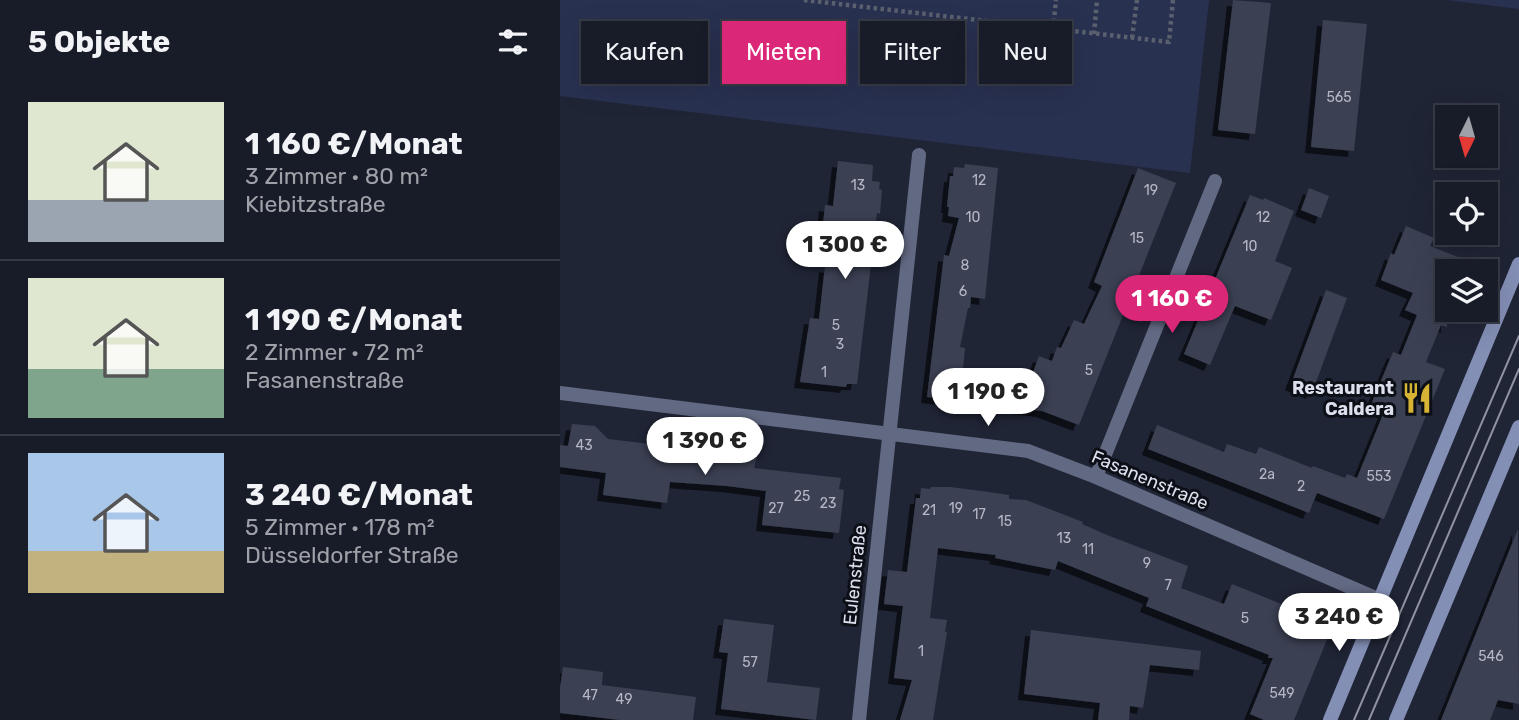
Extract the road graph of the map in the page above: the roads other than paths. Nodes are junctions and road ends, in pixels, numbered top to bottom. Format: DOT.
graph roads {
  1 [pos="919,155"];
  2 [pos="1215,181"];
  3 [pos="1519,264"];
  4 [pos="560,393"];
  5 [pos="1519,427"];
  6 [pos="889,434"];
  7 [pos="1096,477"];
  8 [pos="1380,600"];
  9 [pos="859,720"];
  10 [pos="1330,720"];
  11 [pos="1396,720"];
  1 -- 6 [label="street, Eulenstraße"];
  2 -- 7 [label="street"];
  3 -- 8 [label="main road"];
  4 -- 6 [label="street, Fasanenstraße"];
  5 -- 11 [label="main road"];
  6 -- 7 [label="street, Fasanenstraße"];
  6 -- 9 [label="street, Eulenstraße"];
  7 -- 8 [label="street, Fasanenstraße"];
  8 -- 10 [label="main road"];
}
